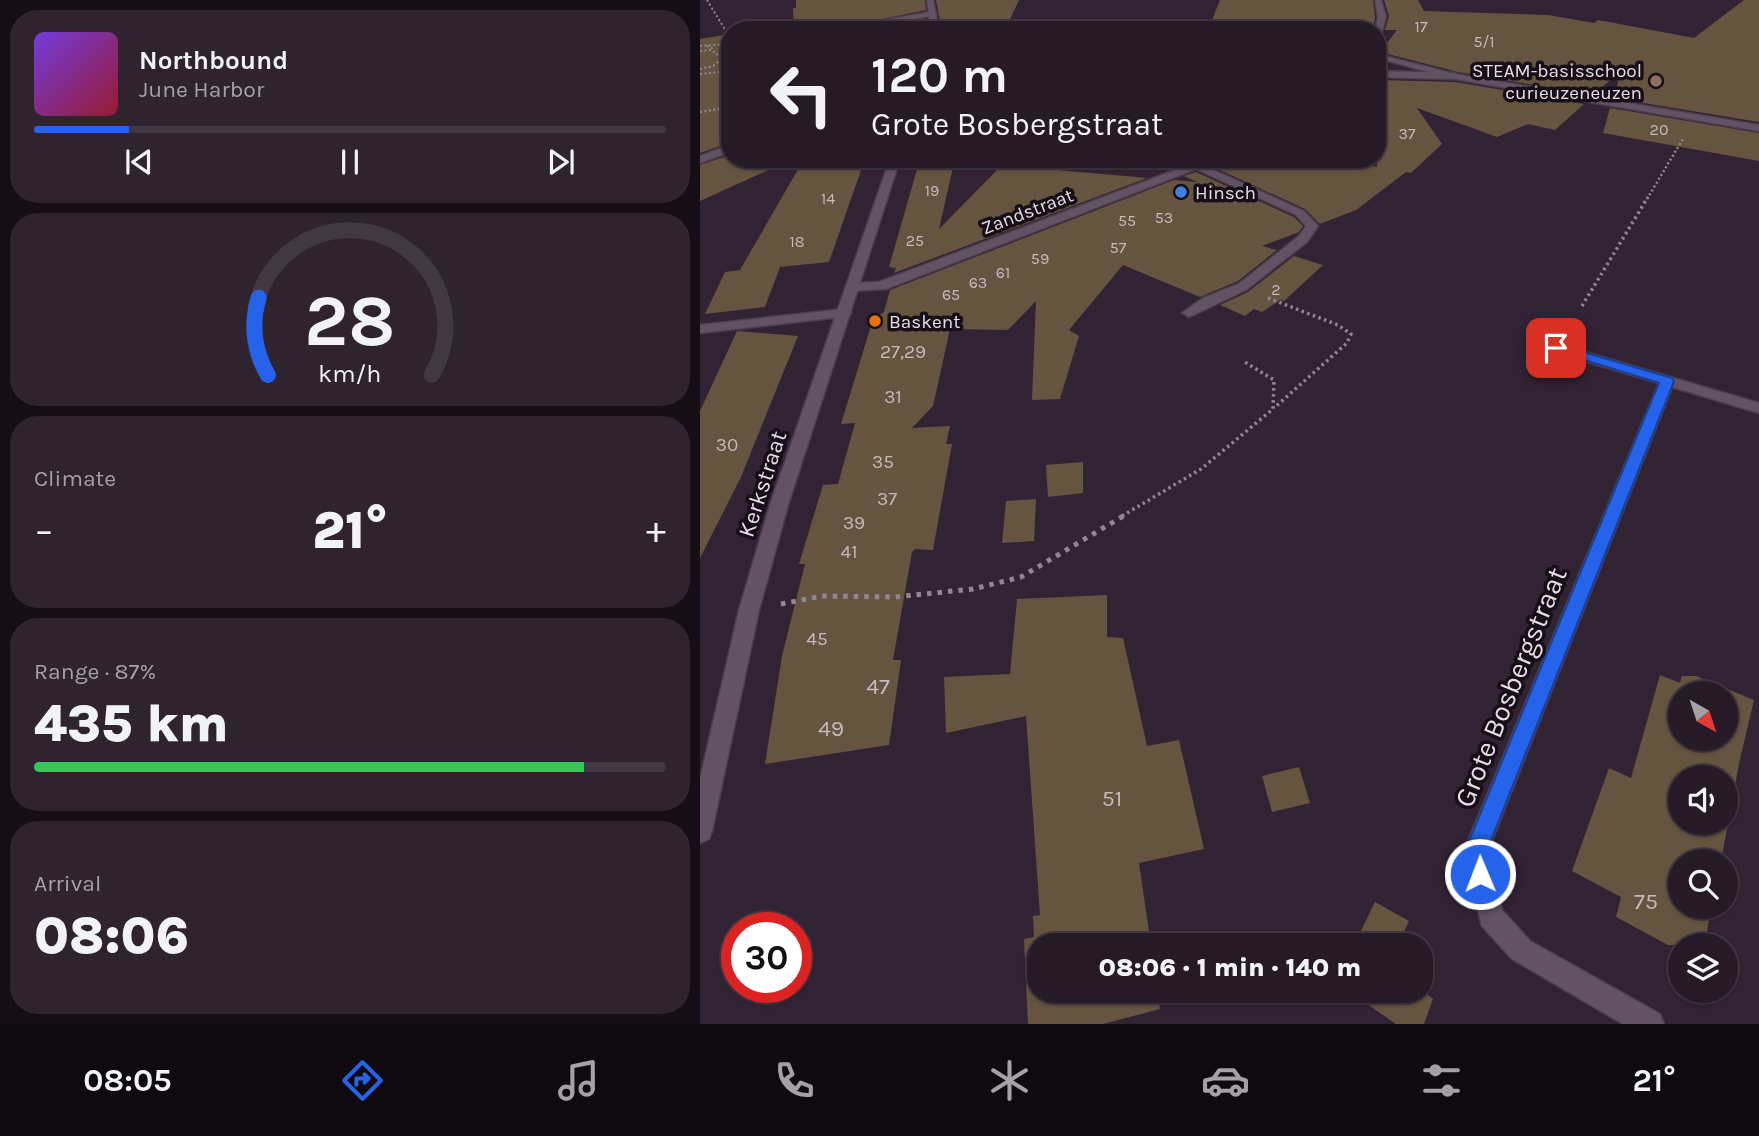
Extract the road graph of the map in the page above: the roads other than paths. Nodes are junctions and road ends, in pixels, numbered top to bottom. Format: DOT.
graph roads {
  1 [pos="930,0"];
  2 [pos="1378,0"];
  3 [pos="934,13"];
  4 [pos="888,21"];
  5 [pos="934,21"];
  6 [pos="1381,21"];
  7 [pos="1386,58"];
  8 [pos="1386,74"];
  9 [pos="1455,76"];
  10 [pos="1759,128"];
  11 [pos="721,152"];
  12 [pos="700,160"];
  13 [pos="892,168"];
  14 [pos="1191,168"];
  15 [pos="1200,168"];
  16 [pos="851,287"];
  17 [pos="844,313"];
  18 [pos="1189,313"];
  19 [pos="1570,325"];
  20 [pos="700,329"];
  21 [pos="1667,381"];
  22 [pos="1759,408"];
  23 [pos="700,831"];
  24 [pos="1650,1024"];
  1 -- 3 [label="street"];
  2 -- 6 [label="street"];
  3 -- 4 [label="street"];
  3 -- 5 [label="street"];
  7 -- 9 [label="street"];
  8 -- 9 [label="street"];
  9 -- 10 [label="street"];
  11 -- 12 [label="street"];
  13 -- 16 [label="street, Kerkstraat"];
  14 -- 16 [label="street, Zandstraat"];
  15 -- 18 [label="street"];
  16 -- 17 [label="street, Kerkstraat"];
  17 -- 20 [label="street"];
  17 -- 23 [label="street, Kerkstraat"];
  19 -- 21 [label="street"];
  21 -- 22 [label="street"];
  21 -- 24 [label="street, Grote Bosbergstraat"];
}
